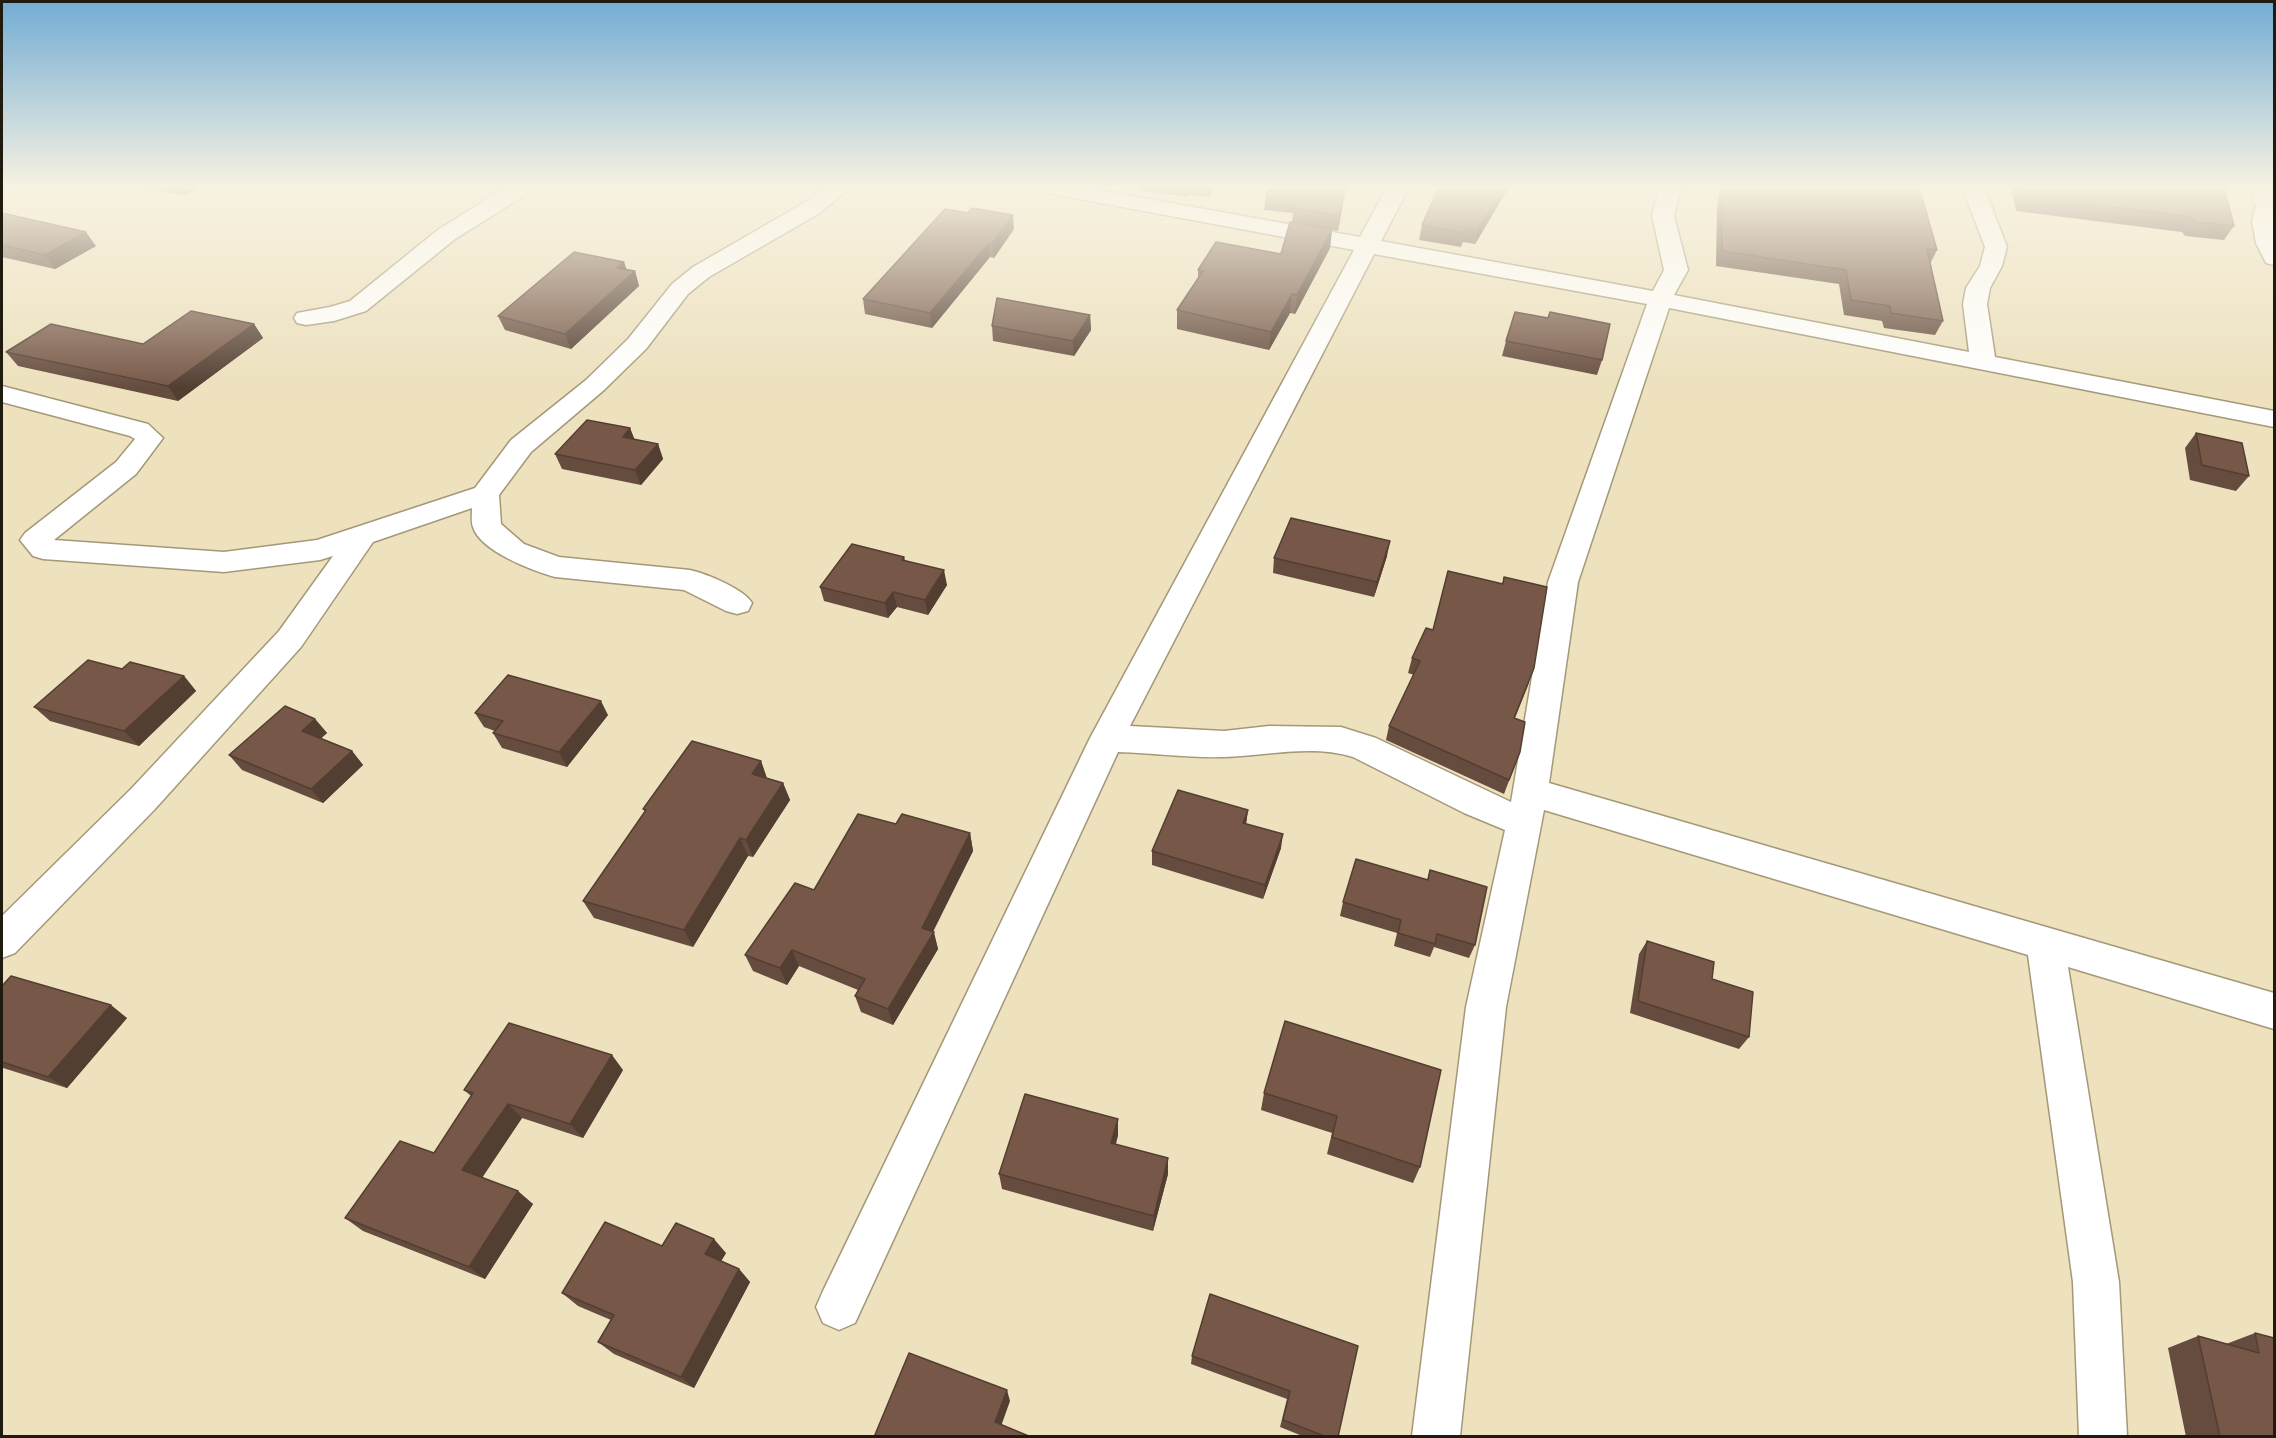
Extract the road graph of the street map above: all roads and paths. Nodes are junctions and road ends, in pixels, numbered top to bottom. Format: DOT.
graph roads {
  1 [pos="422,254"];
  2 [pos="732,254"];
  3 [pos="1361,254"];
  4 [pos="1410,254"];
  5 [pos="1672,254"];
  6 [pos="1994,254"];
  7 [pos="1660,299"];
  8 [pos="306,318"];
  9 [pos="1983,362"];
  10 [pos="2,394"];
  11 [pos="2274,419"];
  12 [pos="485,494"];
  13 [pos="361,538"];
  14 [pos="737,603"];
  15 [pos="1107,738"];
  16 [pos="1526,807"];
  17 [pos="2,941"];
  18 [pos="2045,943"];
  19 [pos="2274,1011"];
  20 [pos="839,1306"];
  21 [pos="1436,1437"];
  22 [pos="2103,1437"];
  1 -- 8 [label="street"];
  2 -- 12 [label="street"];
  3 -- 15 [label="street"];
  4 -- 7 [label="street"];
  5 -- 7 [label="street"];
  6 -- 9 [label="street"];
  7 -- 9 [label="street"];
  7 -- 16 [label="street"];
  9 -- 11 [label="street"];
  10 -- 13 [label="street"];
  12 -- 13 [label="street"];
  12 -- 14 [label="street"];
  13 -- 17 [label="street"];
  15 -- 16 [label="street"];
  15 -- 20 [label="street"];
  16 -- 18 [label="street"];
  16 -- 21 [label="street"];
  18 -- 19 [label="street"];
  18 -- 22 [label="street"];
}
